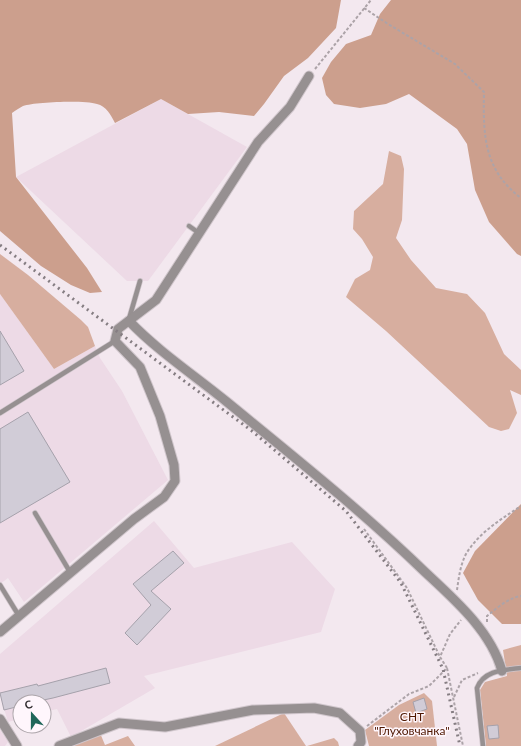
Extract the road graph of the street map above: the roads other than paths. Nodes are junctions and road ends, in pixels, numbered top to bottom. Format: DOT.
graph roads {
  1 [pos="309,76"];
  2 [pos="189,226"];
  3 [pos="199,233"];
  4 [pos="140,281"];
  5 [pos="129,321"];
  6 [pos="115,340"];
  7 [pos="0,413"];
  8 [pos="35,513"];
  9 [pos="70,572"];
  10 [pos="0,585"];
  11 [pos="19,616"];
  12 [pos="0,632"];
  13 [pos="521,668"];
  14 [pos="502,671"];
  15 [pos="0,719"];
  16 [pos="361,745"];
  17 [pos="17,746"];
  18 [pos="59,746"];
  19 [pos="483,746"];
  1 -- 3 [label="street"];
  2 -- 3 [label="lane"];
  3 -- 5 [label="street"];
  4 -- 5 [label="lane"];
  5 -- 6 [label="street"];
  5 -- 14 [label="street"];
  6 -- 7 [label="lane"];
  6 -- 9 [label="street"];
  8 -- 9 [label="lane"];
  9 -- 11 [label="street"];
  10 -- 11 [label="lane"];
  11 -- 12 [label="street"];
  13 -- 14 [label="lane"];
  14 -- 19 [label="lane"];
  15 -- 17 [label="street"];
  16 -- 18 [label="street"];
}
